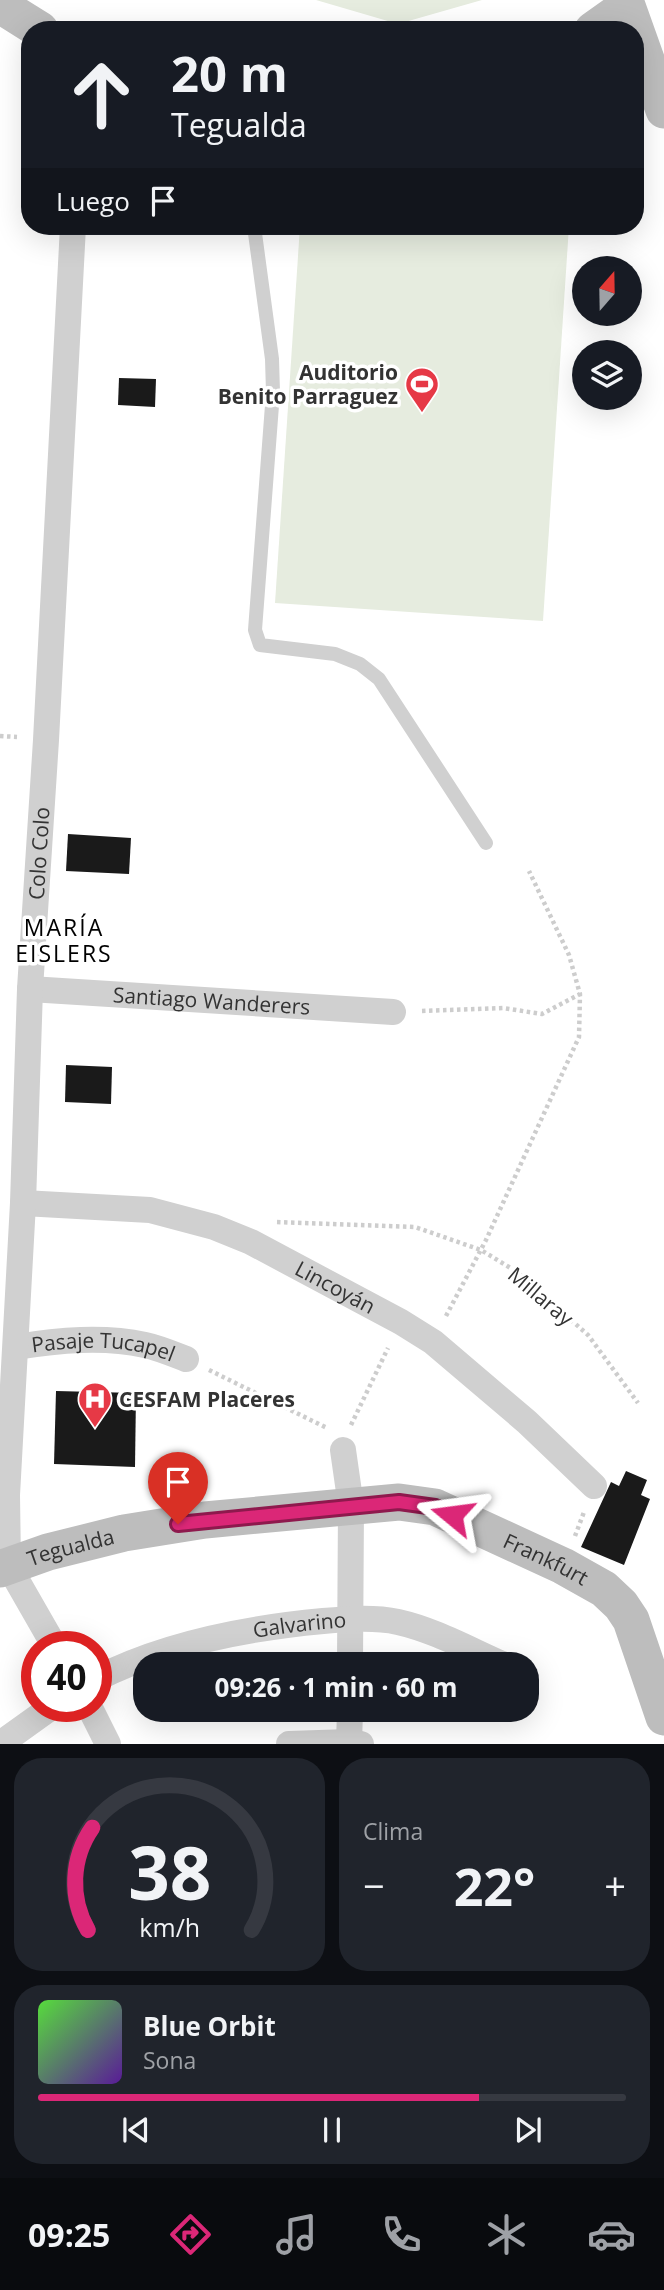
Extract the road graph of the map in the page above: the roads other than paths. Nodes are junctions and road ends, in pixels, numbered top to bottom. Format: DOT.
graph roads {
  1 [pos="626,3"];
  2 [pos="0,5"];
  3 [pos="26,21"];
  4 [pos="604,21"];
  5 [pos="632,21"];
  6 [pos="644,54"];
  7 [pos="664,110"];
  8 [pos="73,235"];
  9 [pos="255,235"];
  10 [pos="485,843"];
  11 [pos="30,989"];
  12 [pos="393,1012"];
  13 [pos="23,1203"];
  14 [pos="16,1347"];
  15 [pos="186,1359"];
  16 [pos="345,1443"];
  17 [pos="594,1486"];
  18 [pos="351,1506"];
  19 [pos="4,1567"];
  20 [pos="351,1619"];
  21 [pos="45,1631"];
  22 [pos="350,1652"];
  23 [pos="475,1652"];
  24 [pos="112,1670"];
  25 [pos="664,1717"];
  26 [pos="30,1722"];
  27 [pos="97,1722"];
  28 [pos="351,1722"];
  29 [pos="353,1743"];
  30 [pos="0,1744"];
  31 [pos="108,1744"];
  32 [pos="289,1744"];
  1 -- 4 [label="street"];
  1 -- 5 [label="street"];
  2 -- 3 [label="street"];
  6 -- 7 [label="street"];
  8 -- 11 [label="street, Colo Colo"];
  9 -- 10 [label="lane"];
  11 -- 12 [label="street, Santiago Wanderers"];
  11 -- 13 [label="street, Colo Colo"];
  13 -- 14 [label="street, Colo Colo"];
  13 -- 17 [label="street, Lincoyán"];
  14 -- 15 [label="street, Pasaje Tucapel"];
  14 -- 19 [label="street, Colo Colo"];
  16 -- 18 [label="street"];
  18 -- 19 [label="street, Tegualda"];
  18 -- 20 [label="street"];
  18 -- 25 [label="street, Frankfurt"];
  19 -- 21 [label="street"];
  20 -- 22 [label="street"];
  20 -- 23 [label="street, Galvarino"];
  20 -- 24 [label="street, Galvarino"];
  26 -- 30 [label="street"];
  27 -- 31 [label="street"];
  28 -- 29 [label="street"];
  29 -- 32 [label="street"];
}
